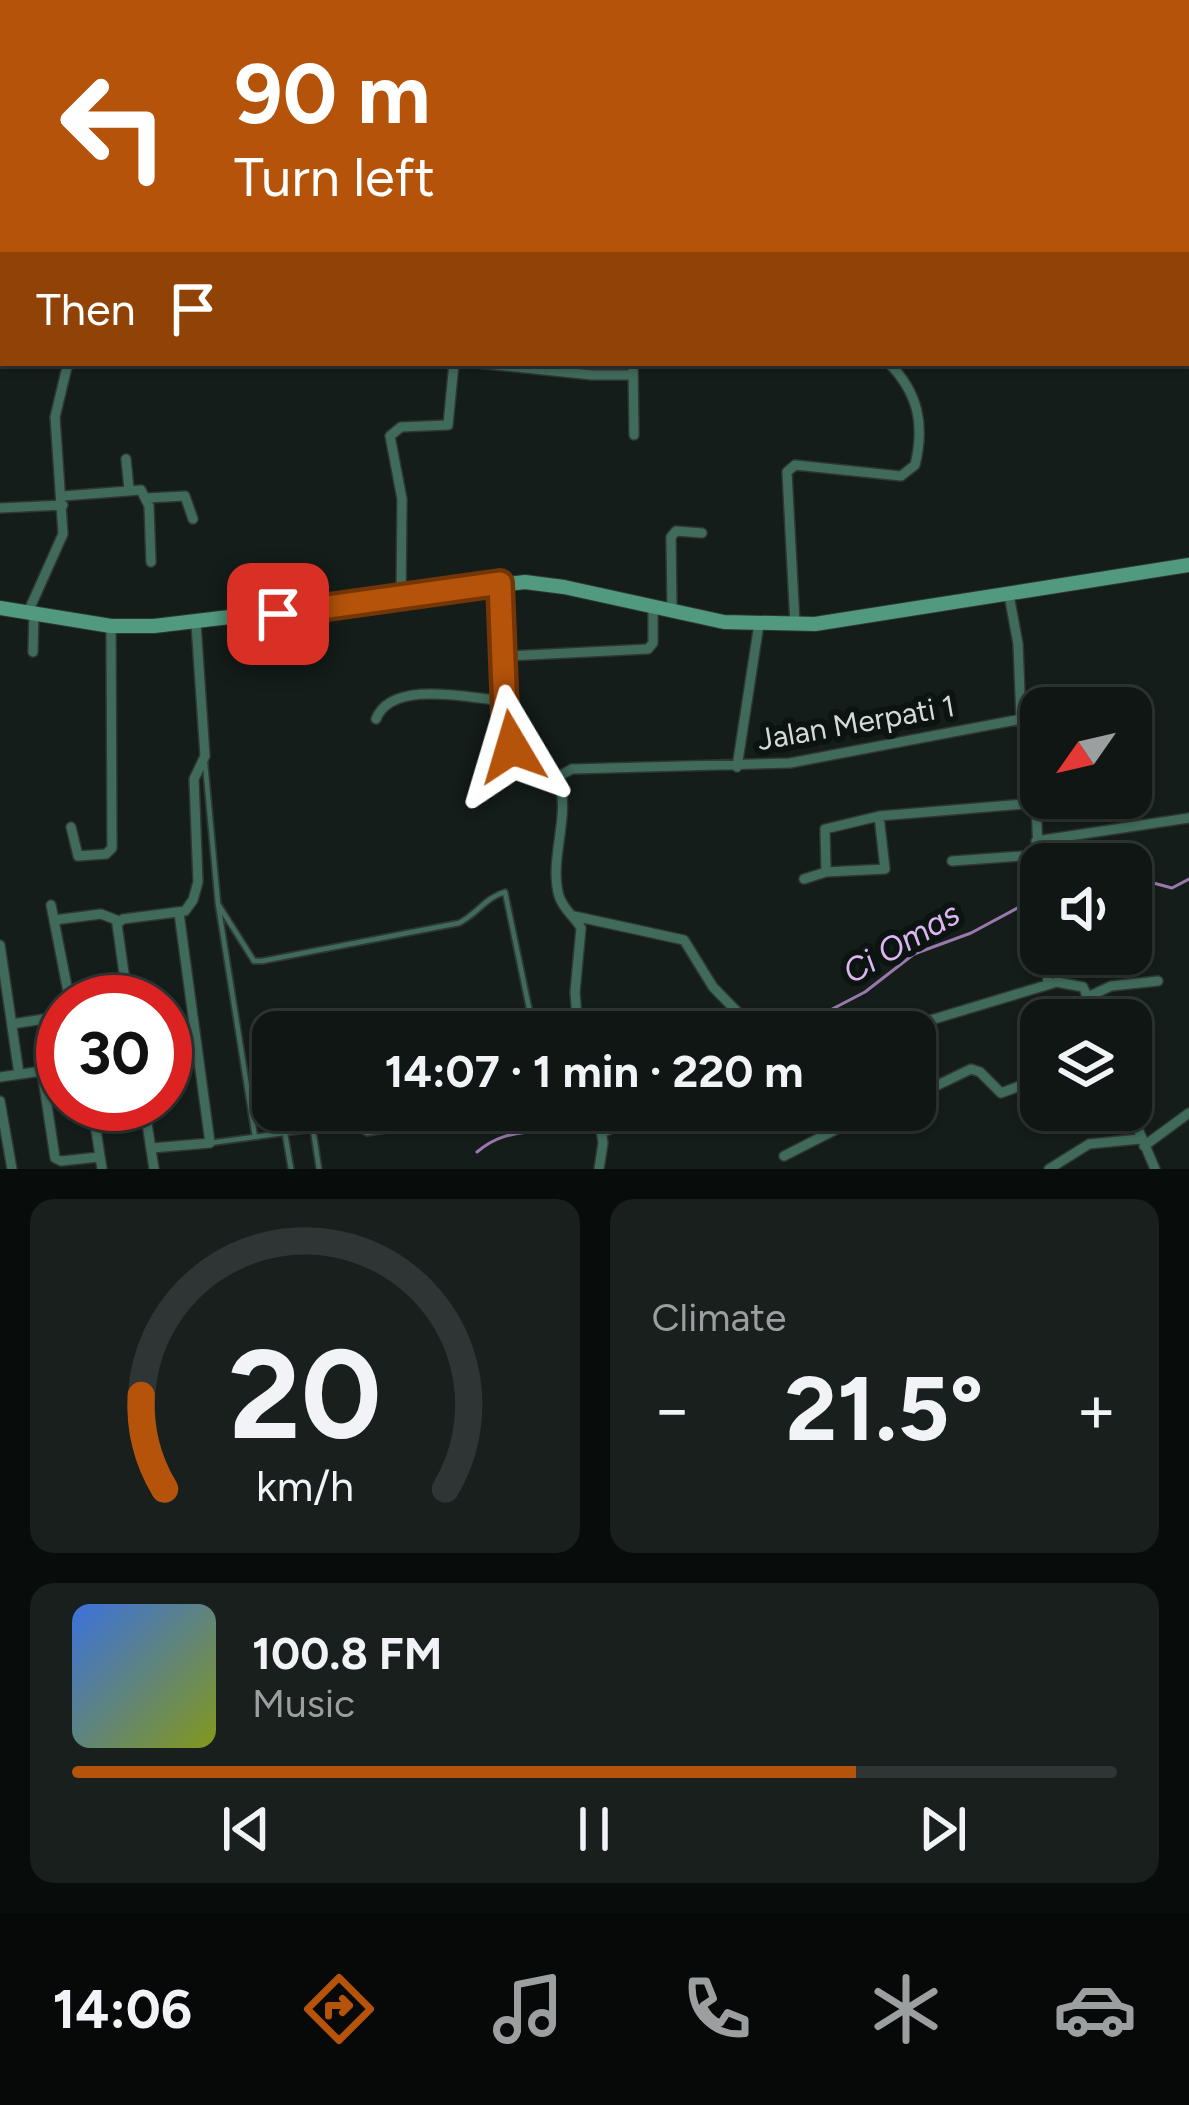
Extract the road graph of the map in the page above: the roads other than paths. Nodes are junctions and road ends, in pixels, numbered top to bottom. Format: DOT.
graph roads {
  1 [pos="67,366"];
  2 [pos="454,366"];
  3 [pos="504,366"];
  4 [pos="891,366"];
  5 [pos="633,369"];
  6 [pos="634,435"];
  7 [pos="126,459"];
  8 [pos="129,489"];
  9 [pos="147,498"];
  10 [pos="63,501"];
  11 [pos="0,508"];
  12 [pos="193,519"];
  13 [pos="703,533"];
  14 [pos="151,562"];
  15 [pos="1189,565"];
  16 [pos="500,583"];
  17 [pos="1009,596"];
  18 [pos="401,599"];
  19 [pos="653,607"];
  20 [pos="0,608"];
  21 [pos="31,611"];
  22 [pos="672,612"];
  23 [pos="196,624"];
  24 [pos="759,624"];
  25 [pos="795,624"];
  26 [pos="111,626"];
  27 [pos="33,652"];
  28 [pos="506,656"];
  29 [pos="1020,693"];
  30 [pos="505,701"];
  31 [pos="1020,718"];
  32 [pos="376,719"];
  33 [pos="205,756"];
  34 [pos="737,766"];
  35 [pos="557,777"];
  36 [pos="1020,803"];
  37 [pos="879,816"];
  38 [pos="1189,818"];
  39 [pos="1036,819"];
  40 [pos="71,827"];
  41 [pos="1036,841"];
  42 [pos="1020,856"];
  43 [pos="952,861"];
  44 [pos="826,872"];
  45 [pos="804,879"];
  46 [pos="218,904"];
  47 [pos="51,905"];
  48 [pos="179,913"];
  49 [pos="574,916"];
  50 [pos="54,920"];
  51 [pos="119,921"];
  52 [pos="0,945"];
  53 [pos="65,975"];
  54 [pos="124,975"];
  55 [pos="1047,975"];
  56 [pos="1158,981"];
  57 [pos="1048,983"];
  58 [pos="1090,997"];
  59 [pos="530,1011"];
  60 [pos="576,1011"];
  61 [pos="736,1011"];
  62 [pos="936,1018"];
  63 [pos="36,1020"];
  64 [pos="12,1024"];
  65 [pos="36,1073"];
  66 [pos="19,1075"];
  67 [pos="0,1077"];
  68 [pos="936,1086"];
  69 [pos="1020,1088"];
  70 [pos="0,1101"];
  71 [pos="1189,1113"];
  72 [pos="51,1131"];
  73 [pos="96,1131"];
  74 [pos="149,1131"];
  75 [pos="302,1131"];
  76 [pos="313,1131"];
  77 [pos="833,1131"];
  78 [pos="1138,1131"];
  79 [pos="603,1132"];
  80 [pos="285,1134"];
  81 [pos="255,1137"];
  82 [pos="210,1143"];
  83 [pos="1142,1143"];
  84 [pos="152,1148"];
  85 [pos="784,1156"];
  86 [pos="100,1163"];
  87 [pos="1153,1168"];
  88 [pos="12,1169"];
  89 [pos="154,1169"];
  90 [pos="291,1169"];
  91 [pos="319,1169"];
  92 [pos="599,1169"];
  93 [pos="1049,1169"];
  1 -- 10 [label="street"];
  2 -- 18 [label="street"];
  3 -- 5 [label="street"];
  4 -- 25 [label="street"];
  5 -- 6 [label="street"];
  7 -- 8 [label="street"];
  8 -- 9 [label="street"];
  8 -- 10 [label="street"];
  9 -- 12 [label="street"];
  9 -- 14 [label="street"];
  10 -- 11 [label="street"];
  10 -- 21 [label="street"];
  13 -- 22 [label="street"];
  15 -- 17 [label="main road"];
  16 -- 18 [label="main road"];
  16 -- 19 [label="main road"];
  16 -- 28 [label="street"];
  17 -- 25 [label="main road"];
  17 -- 29 [label="street"];
  18 -- 23 [label="main road"];
  19 -- 22 [label="main road"];
  19 -- 28 [label="street"];
  20 -- 21 [label="main road"];
  21 -- 26 [label="main road"];
  21 -- 27 [label="street"];
  22 -- 24 [label="main road"];
  23 -- 26 [label="main road"];
  23 -- 33 [label="street"];
  24 -- 25 [label="main road"];
  24 -- 34 [label="street"];
  26 -- 40 [label="street"];
  28 -- 30 [label="street"];
  30 -- 32 [label="street"];
  30 -- 35 [label="street"];
  31 -- 34 [label="street, Jalan Merpati 1"];
  33 -- 46 [label="lane"];
  33 -- 48 [label="street"];
  34 -- 35 [label="street, Jalan Merpati 1"];
  35 -- 49 [label="street"];
  36 -- 37 [label="street"];
  37 -- 44 [label="street"];
  37 -- 44 [label="street"];
  38 -- 41 [label="street"];
  39 -- 41 [label="street"];
  42 -- 43 [label="street"];
  44 -- 45 [label="street"];
  46 -- 59 [label="lane"];
  46 -- 81 [label="lane"];
  47 -- 50 [label="street"];
  48 -- 51 [label="street"];
  48 -- 82 [label="street"];
  49 -- 60 [label="street"];
  49 -- 61 [label="street"];
  50 -- 51 [label="street"];
  50 -- 53 [label="street"];
  51 -- 54 [label="street"];
  52 -- 64 [label="street"];
  55 -- 57 [label="street"];
  56 -- 58 [label="street"];
  57 -- 58 [label="street"];
  57 -- 62 [label="street"];
  63 -- 64 [label="street"];
  64 -- 66 [label="street"];
  65 -- 66 [label="street"];
  66 -- 67 [label="street"];
  68 -- 69 [label="street"];
  70 -- 88 [label="street"];
  71 -- 83 [label="street"];
  72 -- 86 [label="street"];
  73 -- 86 [label="street"];
  74 -- 84 [label="street"];
  75 -- 80 [label="lane"];
  76 -- 91 [label="lane"];
  77 -- 85 [label="street"];
  78 -- 83 [label="street"];
  79 -- 92 [label="street"];
  80 -- 81 [label="lane"];
  80 -- 90 [label="lane"];
  81 -- 82 [label="lane"];
  82 -- 84 [label="street"];
  83 -- 87 [label="street"];
  83 -- 93 [label="street"];
  84 -- 89 [label="street"];
}
